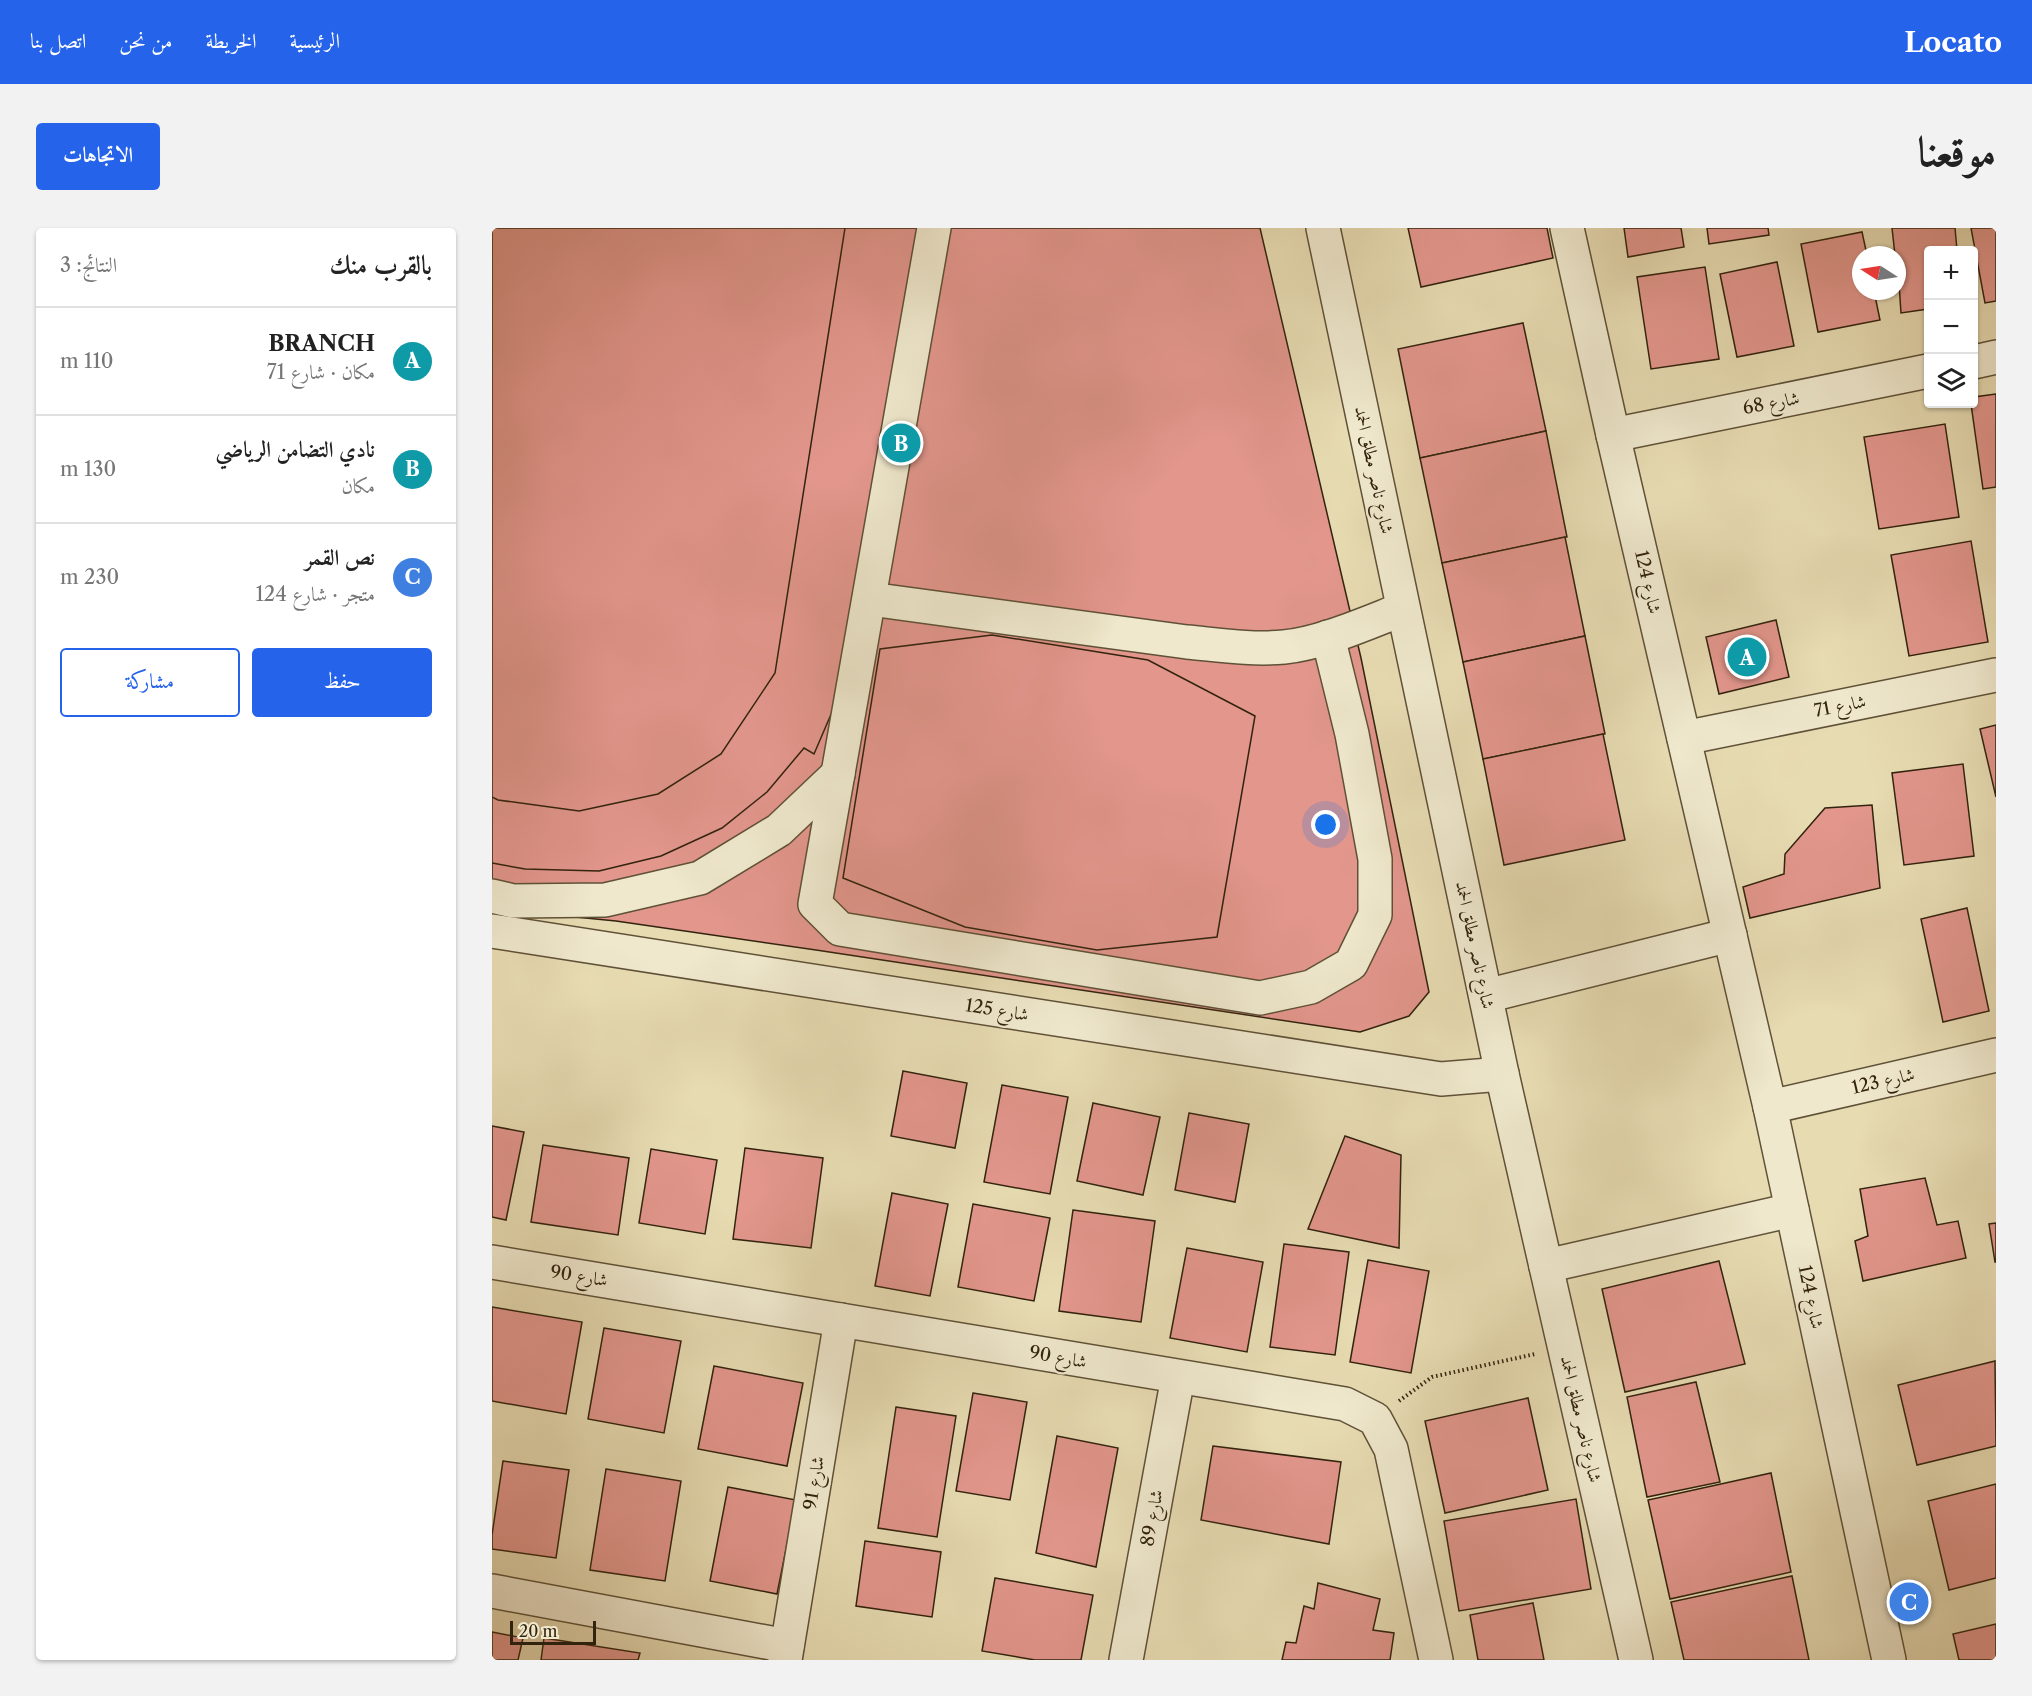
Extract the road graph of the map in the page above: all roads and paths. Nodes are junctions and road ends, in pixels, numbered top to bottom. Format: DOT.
graph roads {
  1 [pos="934,228"];
  2 [pos="1323,228"];
  3 [pos="1567,228"];
  4 [pos="1996,357"];
  5 [pos="1978,361"];
  6 [pos="1924,372"];
  7 [pos="1613,435"];
  8 [pos="870,599"];
  9 [pos="1403,609"];
  10 [pos="1328,637"];
  11 [pos="1996,675"];
  12 [pos="1684,738"];
  13 [pos="838,774"];
  14 [pos="492,896"];
  15 [pos="492,931"];
  16 [pos="1730,935"];
  17 [pos="1486,996"];
  18 [pos="1996,1055"];
  19 [pos="1502,1074"];
  20 [pos="1770,1107"];
  21 [pos="1792,1210"];
  22 [pos="492,1262"];
  23 [pos="1546,1266"];
  24 [pos="841,1320"];
  25 [pos="1564,1347"];
  26 [pos="1178,1377"];
  27 [pos="1375,1419"];
  28 [pos="492,1591"];
  29 [pos="786,1653"];
  30 [pos="1126,1660"];
  31 [pos="1436,1660"];
  32 [pos="1636,1660"];
  33 [pos="1889,1660"];
  1 -- 8 [label="street"];
  2 -- 9 [label="street, شارع ناصر مطلق الحمد"];
  3 -- 7 [label="street, شارع 124"];
  4 -- 5 [label="street"];
  6 -- 7 [label="street, شارع 68"];
  7 -- 12 [label="street, شارع 124"];
  8 -- 10 [label="street"];
  8 -- 13 [label="street"];
  9 -- 10 [label="street"];
  9 -- 17 [label="street, شارع ناصر مطلق الحمد"];
  10 -- 13 [label="street"];
  11 -- 12 [label="street, شارع 71"];
  12 -- 16 [label="street, شارع 124"];
  13 -- 14 [label="street"];
  15 -- 19 [label="street, شارع 125"];
  16 -- 17 [label="street"];
  16 -- 20 [label="street, شارع 124"];
  17 -- 19 [label="street, شارع ناصر مطلق الحمد"];
  18 -- 20 [label="street, شارع 123"];
  19 -- 23 [label="street, شارع ناصر مطلق الحمد"];
  20 -- 21 [label="street, شارع 124"];
  21 -- 23 [label="street"];
  21 -- 33 [label="street, شارع 124"];
  22 -- 24 [label="street, شارع 90"];
  23 -- 25 [label="street, شارع ناصر مطلق الحمد"];
  24 -- 26 [label="street, شارع 90"];
  24 -- 29 [label="street, شارع 91"];
  25 -- 27 [label="path"];
  25 -- 32 [label="street, شارع ناصر مطلق الحمد"];
  26 -- 27 [label="street, شارع 90"];
  26 -- 30 [label="street, شارع 89"];
  27 -- 31 [label="street"];
  28 -- 29 [label="street, شارع 91"];
}
